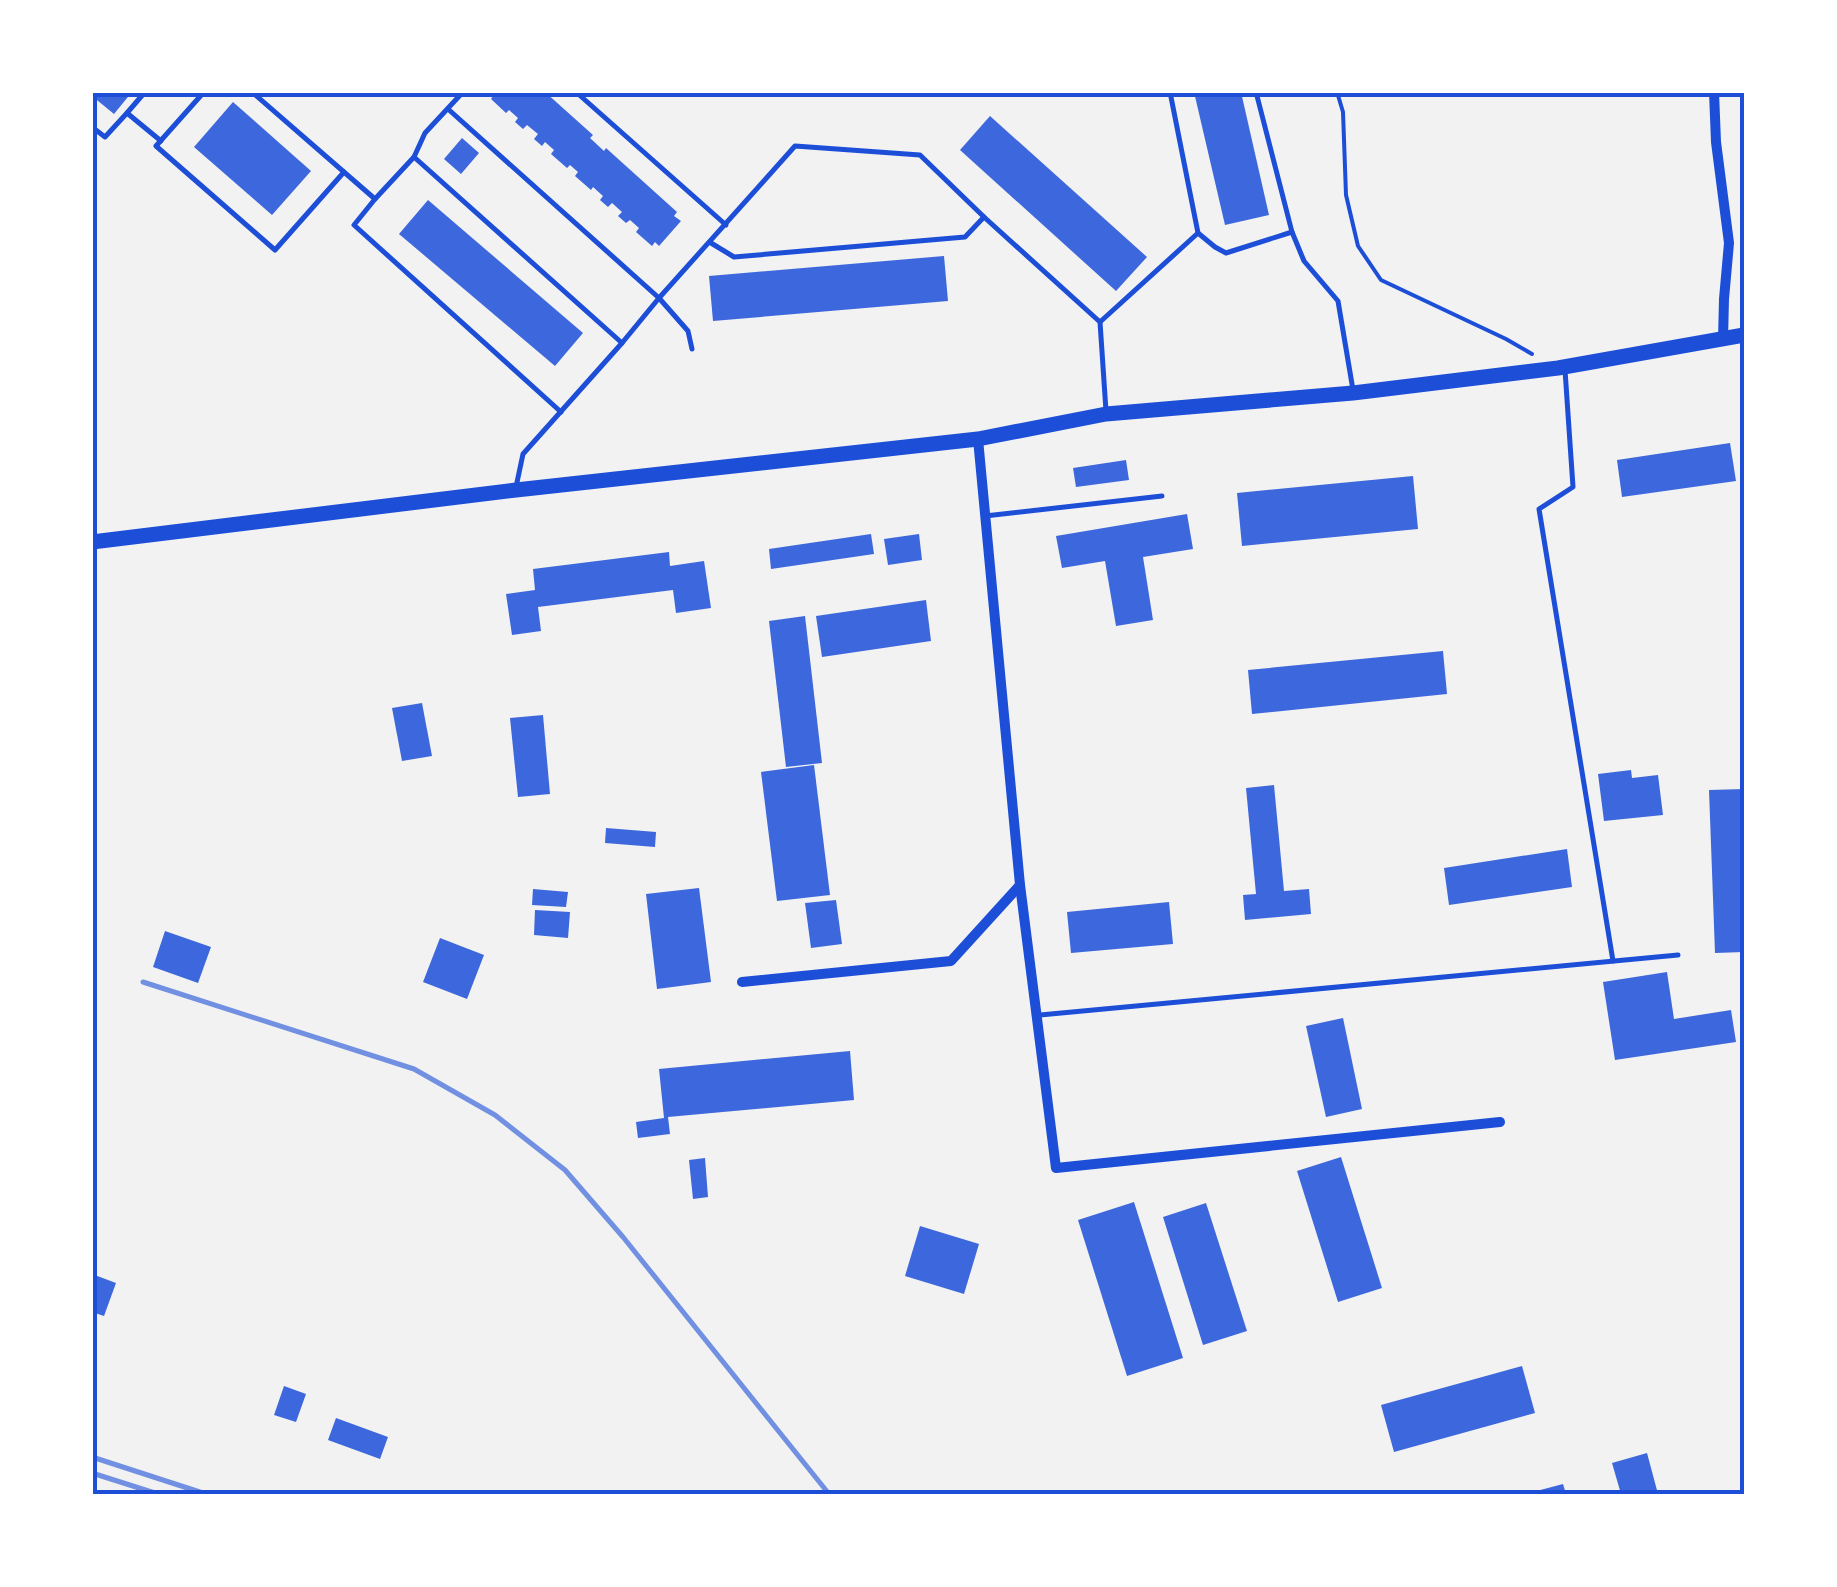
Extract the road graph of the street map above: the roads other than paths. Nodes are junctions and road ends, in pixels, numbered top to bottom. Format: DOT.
graph roads {
  1 [pos="145,92"];
  2 [pos="204,92"];
  3 [pos="252,92"];
  4 [pos="463,92"];
  5 [pos="576,92"];
  6 [pos="1170,92"];
  7 [pos="1256,92"];
  8 [pos="1714,92"];
  9 [pos="448,108"];
  10 [pos="127,112"];
  11 [pos="92,126"];
  12 [pos="160,141"];
  13 [pos="414,157"];
  14 [pos="344,172"];
  15 [pos="375,199"];
  16 [pos="984,217"];
  17 [pos="726,225"];
  18 [pos="1292,232"];
  19 [pos="1198,233"];
  20 [pos="711,243"];
  21 [pos="659,298"];
  22 [pos="1100,322"];
  23 [pos="1744,334"];
  24 [pos="1723,340"];
  25 [pos="622,343"];
  26 [pos="692,349"];
  27 [pos="1564,367"];
  28 [pos="1353,393"];
  29 [pos="561,412"];
  30 [pos="1106,414"];
  31 [pos="978,439"];
  32 [pos="516,490"];
  33 [pos="1162,496"];
  34 [pos="986,516"];
  35 [pos="92,542"];
  36 [pos="1020,885"];
  37 [pos="1678,956"];
  38 [pos="1613,962"];
  39 [pos="742,982"];
  40 [pos="1036,1016"];
  41 [pos="1500,1122"];
  1 -- 10 [label="lane"];
  2 -- 12 [label="lane"];
  3 -- 14 [label="lane"];
  4 -- 9 [label="lane"];
  5 -- 17 [label="lane"];
  6 -- 19 [label="lane"];
  7 -- 18 [label="lane"];
  8 -- 24 [label="street"];
  9 -- 13 [label="lane"];
  9 -- 21 [label="lane"];
  10 -- 11 [label="lane"];
  10 -- 12 [label="lane"];
  12 -- 14 [label="lane"];
  13 -- 15 [label="lane"];
  13 -- 25 [label="lane"];
  14 -- 15 [label="lane"];
  15 -- 29 [label="lane"];
  16 -- 17 [label="lane"];
  16 -- 20 [label="lane"];
  16 -- 22 [label="lane"];
  17 -- 20 [label="lane"];
  18 -- 19 [label="lane"];
  18 -- 28 [label="lane"];
  19 -- 22 [label="lane"];
  20 -- 21 [label="lane"];
  21 -- 25 [label="lane"];
  21 -- 26 [label="lane"];
  22 -- 30 [label="lane"];
  23 -- 24 [label="main road"];
  24 -- 27 [label="main road"];
  25 -- 29 [label="lane"];
  27 -- 28 [label="main road"];
  27 -- 38 [label="lane"];
  28 -- 30 [label="main road"];
  29 -- 32 [label="lane"];
  30 -- 31 [label="main road"];
  31 -- 32 [label="main road"];
  31 -- 34 [label="street"];
  32 -- 35 [label="main road"];
  33 -- 34 [label="lane"];
  34 -- 36 [label="street"];
  36 -- 39 [label="street"];
  36 -- 40 [label="street"];
  37 -- 38 [label="lane"];
  38 -- 40 [label="lane"];
  40 -- 41 [label="street"];
}
